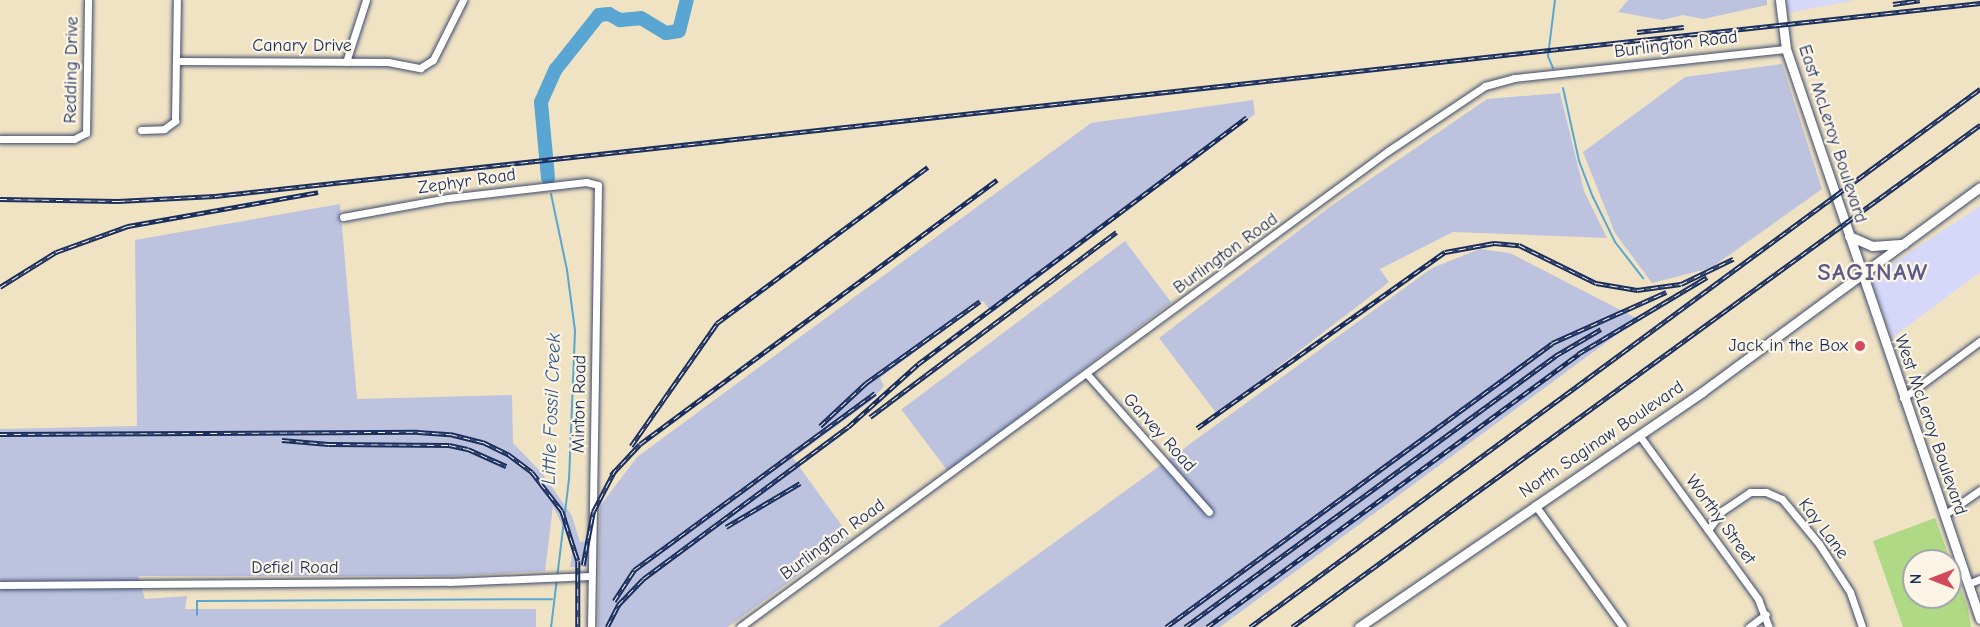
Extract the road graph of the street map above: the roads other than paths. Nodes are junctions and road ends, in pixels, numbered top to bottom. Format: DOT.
graph roads {
  1 [pos="88,0"];
  2 [pos="177,0"];
  3 [pos="366,0"];
  4 [pos="463,0"];
  5 [pos="1779,0"];
  6 [pos="1786,49"];
  7 [pos="177,61"];
  8 [pos="346,62"];
  9 [pos="141,130"];
  10 [pos="0,139"];
  11 [pos="595,183"];
  12 [pos="1980,187"];
  13 [pos="343,217"];
  14 [pos="1849,236"];
  15 [pos="1904,243"];
  16 [pos="1861,276"];
  17 [pos="1980,341"];
  18 [pos="1087,374"];
  19 [pos="1903,398"];
  20 [pos="1639,435"];
  21 [pos="1980,490"];
  22 [pos="1535,505"];
  23 [pos="1209,512"];
  24 [pos="1944,515"];
  25 [pos="1708,530"];
  26 [pos="591,576"];
  27 [pos="1980,579"];
  28 [pos="1968,584"];
  29 [pos="0,585"];
  30 [pos="1766,614"];
  31 [pos="1980,619"];
  32 [pos="591,627"];
  33 [pos="740,627"];
  34 [pos="1359,627"];
  35 [pos="1623,627"];
  36 [pos="1749,627"];
  37 [pos="1769,627"];
  38 [pos="1862,627"];
  1 -- 10 [label="street, Redding Drive"];
  2 -- 7 [label="street"];
  3 -- 8 [label="street"];
  4 -- 8 [label="street, Canary Drive"];
  5 -- 6 [label="main road, East McLeroy Boulevard"];
  6 -- 14 [label="main road, East McLeroy Boulevard"];
  6 -- 18 [label="street, Burlington Road"];
  7 -- 8 [label="street, Canary Drive"];
  7 -- 9 [label="street"];
  11 -- 13 [label="street, Zephyr Road"];
  11 -- 26 [label="street, Minton Road"];
  12 -- 15 [label="main road, North Saginaw Boulevard"];
  14 -- 15 [label="main road"];
  14 -- 16 [label="main road, East McLeroy Boulevard"];
  15 -- 16 [label="main road, North Saginaw Boulevard"];
  16 -- 19 [label="main road, West McLeroy Boulevard"];
  16 -- 20 [label="main road, North Saginaw Boulevard"];
  17 -- 19 [label="street"];
  18 -- 23 [label="street, Garvey Road"];
  18 -- 33 [label="street, Burlington Road"];
  19 -- 24 [label="main road, West McLeroy Boulevard"];
  20 -- 22 [label="main road, North Saginaw Boulevard"];
  20 -- 25 [label="street, Worthy Street"];
  21 -- 24 [label="street"];
  22 -- 34 [label="main road, North Saginaw Boulevard"];
  22 -- 35 [label="street"];
  24 -- 28 [label="main road, West McLeroy Boulevard"];
  25 -- 30 [label="street, Worthy Street"];
  25 -- 38 [label="street, Kay Lane"];
  26 -- 29 [label="street, Defiel Road"];
  26 -- 32 [label="street, Minton Road"];
  27 -- 28 [label="street"];
  28 -- 31 [label="main road, West McLeroy Boulevard"];
  30 -- 36 [label="street"];
  30 -- 37 [label="street, Worthy Street"];
}
